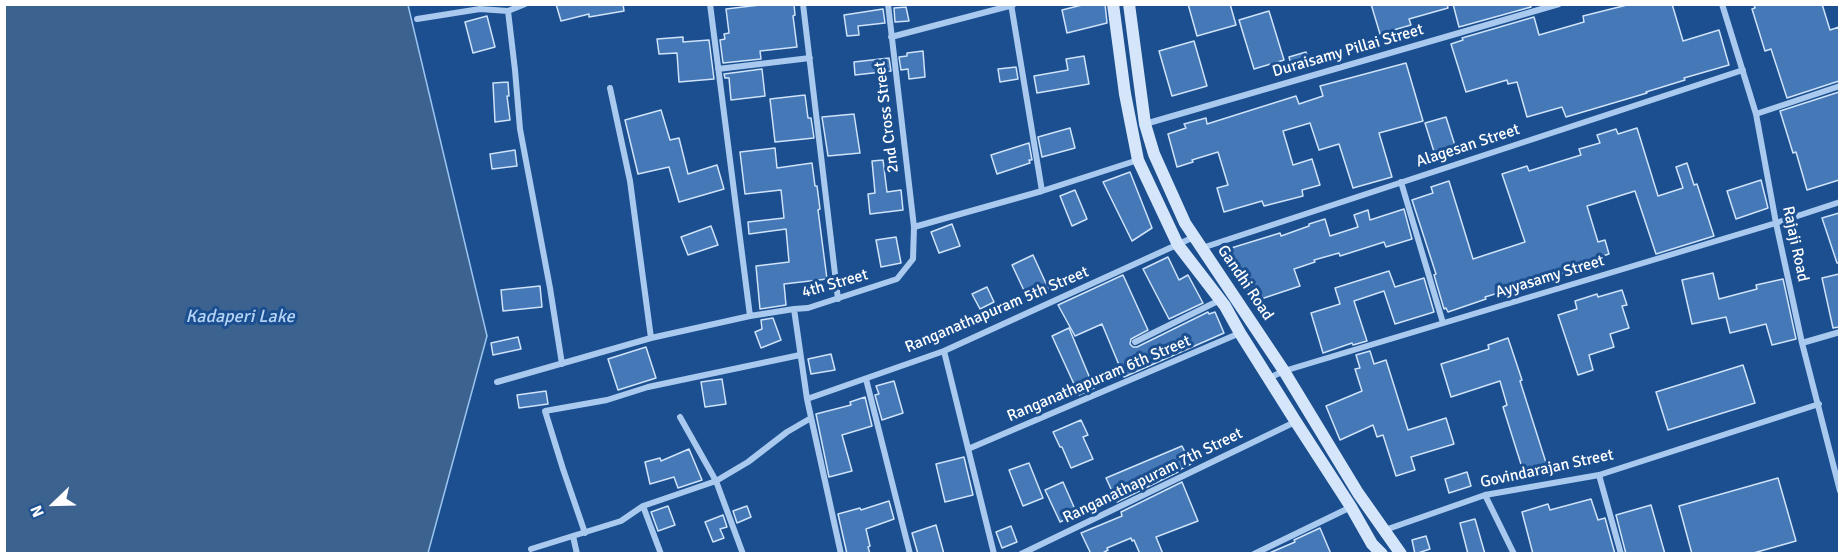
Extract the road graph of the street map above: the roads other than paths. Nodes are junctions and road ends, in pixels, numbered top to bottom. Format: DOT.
graph roads {
  1 [pos="525,4"];
  2 [pos="710,4"];
  3 [pos="803,4"];
  4 [pos="888,4"];
  5 [pos="1113,4"];
  6 [pos="1128,4"];
  7 [pos="1559,4"];
  8 [pos="1722,4"];
  9 [pos="1012,5"];
  10 [pos="508,11"];
  11 [pos="417,19"];
  12 [pos="891,37"];
  13 [pos="810,58"];
  14 [pos="718,69"];
  15 [pos="1743,70"];
  16 [pos="1839,86"];
  17 [pos="610,88"];
  18 [pos="1756,114"];
  19 [pos="1145,124"];
  20 [pos="1138,160"];
  21 [pos="1401,183"];
  22 [pos="1042,191"];
  23 [pos="1839,202"];
  24 [pos="1776,223"];
  25 [pos="914,227"];
  26 [pos="1194,237"];
  27 [pos="1178,245"];
  28 [pos="1202,248"];
  29 [pos="838,299"];
  30 [pos="1221,300"];
  31 [pos="794,309"];
  32 [pos="750,316"];
  33 [pos="1443,323"];
  34 [pos="1839,332"];
  35 [pos="1240,333"];
  36 [pos="651,338"];
  37 [pos="1135,342"];
  38 [pos="1802,343"];
  39 [pos="944,351"];
  40 [pos="800,355"];
  41 [pos="562,364"];
  42 [pos="1284,371"];
  43 [pos="1269,378"];
  44 [pos="866,379"];
  45 [pos="497,382"];
  46 [pos="807,399"];
  47 [pos="1819,404"];
  48 [pos="680,417"];
  49 [pos="811,418"];
  50 [pos="1296,422"];
  51 [pos="968,449"];
  52 [pos="1599,475"];
  53 [pos="1838,477"];
  54 [pos="716,481"];
  55 [pos="1839,491"];
  56 [pos="1485,495"];
  57 [pos="643,506"];
  58 [pos="1351,507"];
  59 [pos="1385,530"];
  60 [pos="585,533"];
  61 [pos="573,536"];
  62 [pos="531,549"];
  63 [pos="1371,549"];
  64 [pos="577,554"];
  65 [pos="661,554"];
  66 [pos="743,554"];
  67 [pos="841,554"];
  68 [pos="910,554"];
  69 [pos="994,554"];
  70 [pos="1021,554"];
  71 [pos="1254,554"];
  72 [pos="1382,554"];
  73 [pos="1401,554"];
  74 [pos="1514,554"];
  75 [pos="1621,554"];
  1 -- 10 [label="street"];
  2 -- 14 [label="street"];
  3 -- 13 [label="street"];
  4 -- 12 [label="street, 2nd Cross Street"];
  5 -- 20 [label="main road, Gandhi Road"];
  6 -- 19 [label="main road, Gandhi Road"];
  7 -- 19 [label="street, Duraisamy Pillai Street"];
  8 -- 15 [label="street, Rajaji Road"];
  9 -- 12 [label="street"];
  9 -- 22 [label="street"];
  10 -- 11 [label="street"];
  10 -- 41 [label="street"];
  12 -- 25 [label="street, 2nd Cross Street"];
  13 -- 14 [label="street"];
  13 -- 29 [label="street"];
  14 -- 32 [label="street"];
  15 -- 18 [label="street, Rajaji Road"];
  15 -- 21 [label="street, Alagesan Street"];
  16 -- 18 [label="street"];
  17 -- 36 [label="street"];
  18 -- 24 [label="street, Rajaji Road"];
  19 -- 26 [label="main road, Gandhi Road"];
  20 -- 22 [label="street"];
  20 -- 27 [label="main road, Gandhi Road"];
  21 -- 28 [label="street, Alagesan Street"];
  21 -- 33 [label="street"];
  22 -- 25 [label="street"];
  23 -- 24 [label="street, Ayyasamy Street"];
  24 -- 33 [label="street, Ayyasamy Street"];
  24 -- 38 [label="street, Rajaji Road"];
  25 -- 29 [label="street, 4th Street"];
  26 -- 27 [label="street, Ranganathapuram 5th Street"];
  26 -- 28 [label="main road, Gandhi Road"];
  27 -- 30 [label="main road, Gandhi Road"];
  27 -- 39 [label="street, Ranganathapuram 5th Street"];
  28 -- 42 [label="main road, Gandhi Road"];
  29 -- 31 [label="street, 4th Street"];
  30 -- 35 [label="main road, Gandhi Road"];
  30 -- 37 [label="street"];
  31 -- 32 [label="street, 4th Street"];
  31 -- 40 [label="street"];
  32 -- 36 [label="street, 4th Street"];
  33 -- 42 [label="street, Ayyasamy Street"];
  34 -- 38 [label="street"];
  35 -- 43 [label="main road, Gandhi Road"];
  35 -- 51 [label="street, Ranganathapuram 6th Street"];
  36 -- 41 [label="street, 4th Street"];
  38 -- 47 [label="street, Rajaji Road"];
  39 -- 44 [label="street, Ranganathapuram 5th Street"];
  39 -- 51 [label="street"];
  40 -- 46 [label="street"];
  40 -- 60 [label="street"];
  41 -- 45 [label="street, 4th Street"];
  42 -- 43 [label="street, Ayyasamy Street"];
  42 -- 59 [label="main road, Gandhi Road"];
  43 -- 50 [label="main road, Gandhi Road"];
  44 -- 46 [label="street, Ranganathapuram 5th Street"];
  44 -- 68 [label="street"];
  46 -- 49 [label="street"];
  47 -- 52 [label="street, Govindarajan Street"];
  47 -- 53 [label="street, Rajaji Road"];
  48 -- 54 [label="street"];
  49 -- 54 [label="street"];
  49 -- 67 [label="street"];
  50 -- 58 [label="main road, Gandhi Road"];
  50 -- 70 [label="street, Ranganathapuram 7th Street"];
  51 -- 69 [label="street"];
  52 -- 56 [label="street, Govindarajan Street"];
  52 -- 75 [label="street"];
  53 -- 55 [label="street, Rajaji Road"];
  54 -- 57 [label="street"];
  54 -- 66 [label="street"];
  56 -- 59 [label="street, Govindarajan Street"];
  56 -- 74 [label="street"];
  57 -- 60 [label="street"];
  57 -- 65 [label="street"];
  58 -- 63 [label="main road, Gandhi Road"];
  58 -- 71 [label="street"];
  59 -- 63 [label="main road"];
  59 -- 73 [label="main road, Gandhi Road"];
  60 -- 61 [label="street"];
  61 -- 62 [label="street"];
  61 -- 64 [label="street"];
  63 -- 72 [label="main road, Gandhi Road"];
}
